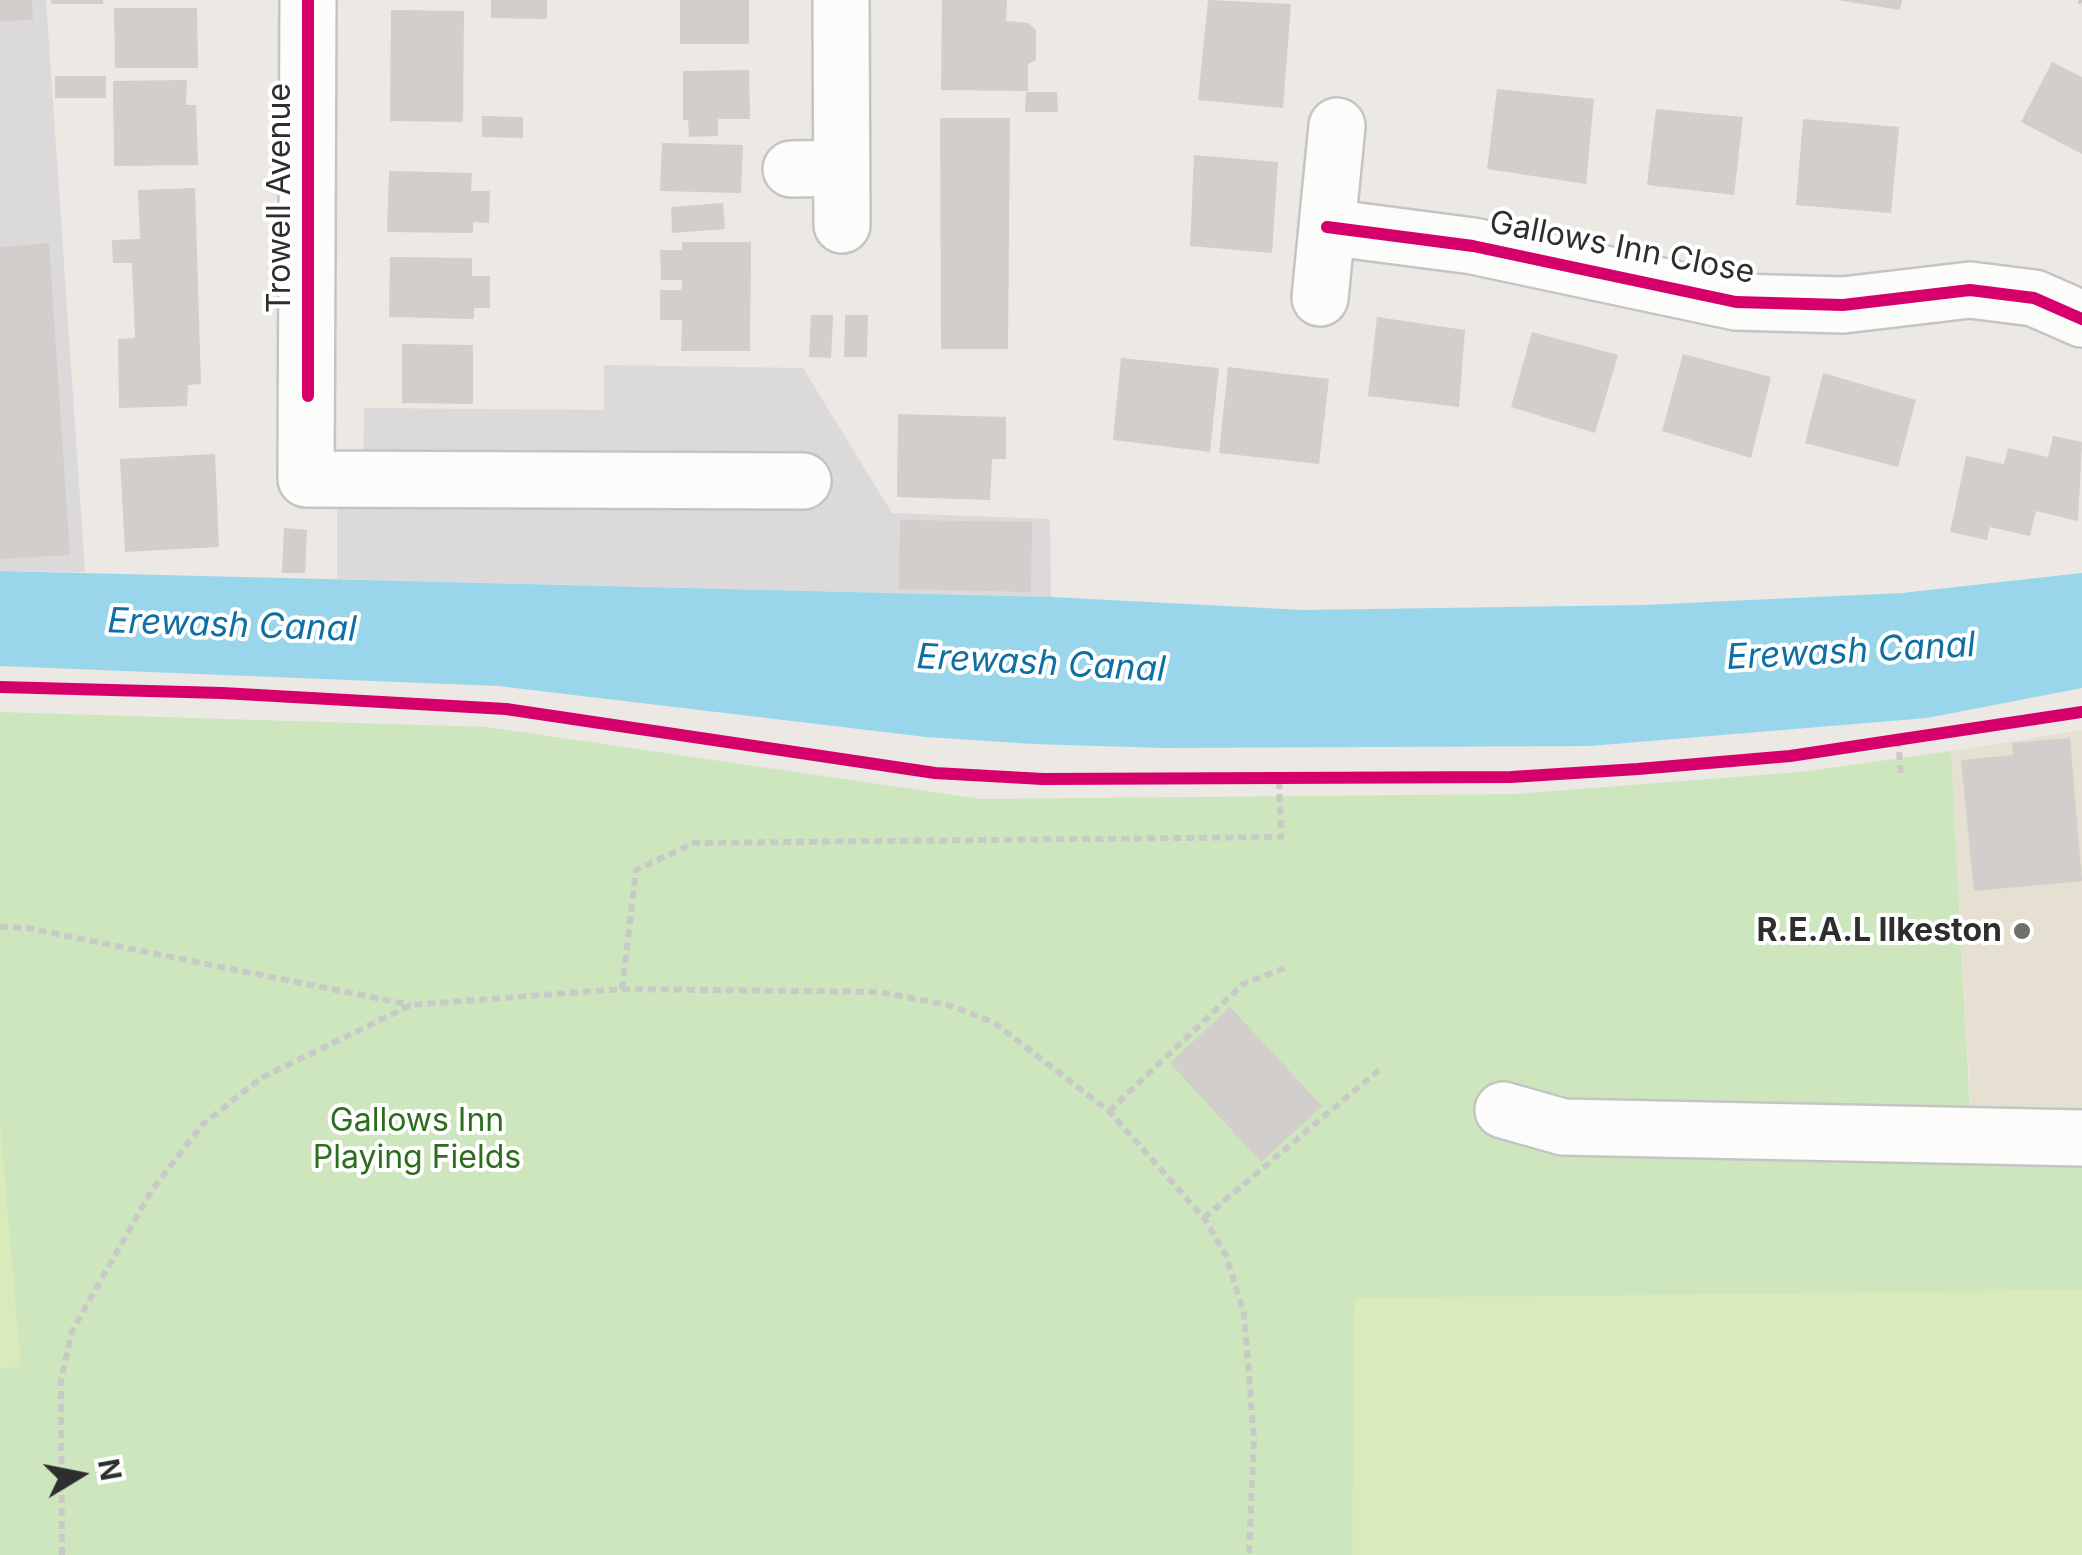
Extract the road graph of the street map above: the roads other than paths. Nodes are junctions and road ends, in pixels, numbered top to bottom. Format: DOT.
graph roads {
  1 [pos="308,0"];
  2 [pos="841,0"];
  3 [pos="1336,126"];
  4 [pos="842,225"];
  5 [pos="1326,228"];
  6 [pos="1320,298"];
  7 [pos="2082,319"];
  8 [pos="803,481"];
  9 [pos="1503,1110"];
  10 [pos="2082,1138"];
  1 -- 8 [label="street, Trowell Avenue"];
  2 -- 4 [label="street"];
  3 -- 5 [label="street"];
  5 -- 6 [label="street"];
  5 -- 7 [label="street, Gallows Inn Close"];
  9 -- 10 [label="street"];
}
